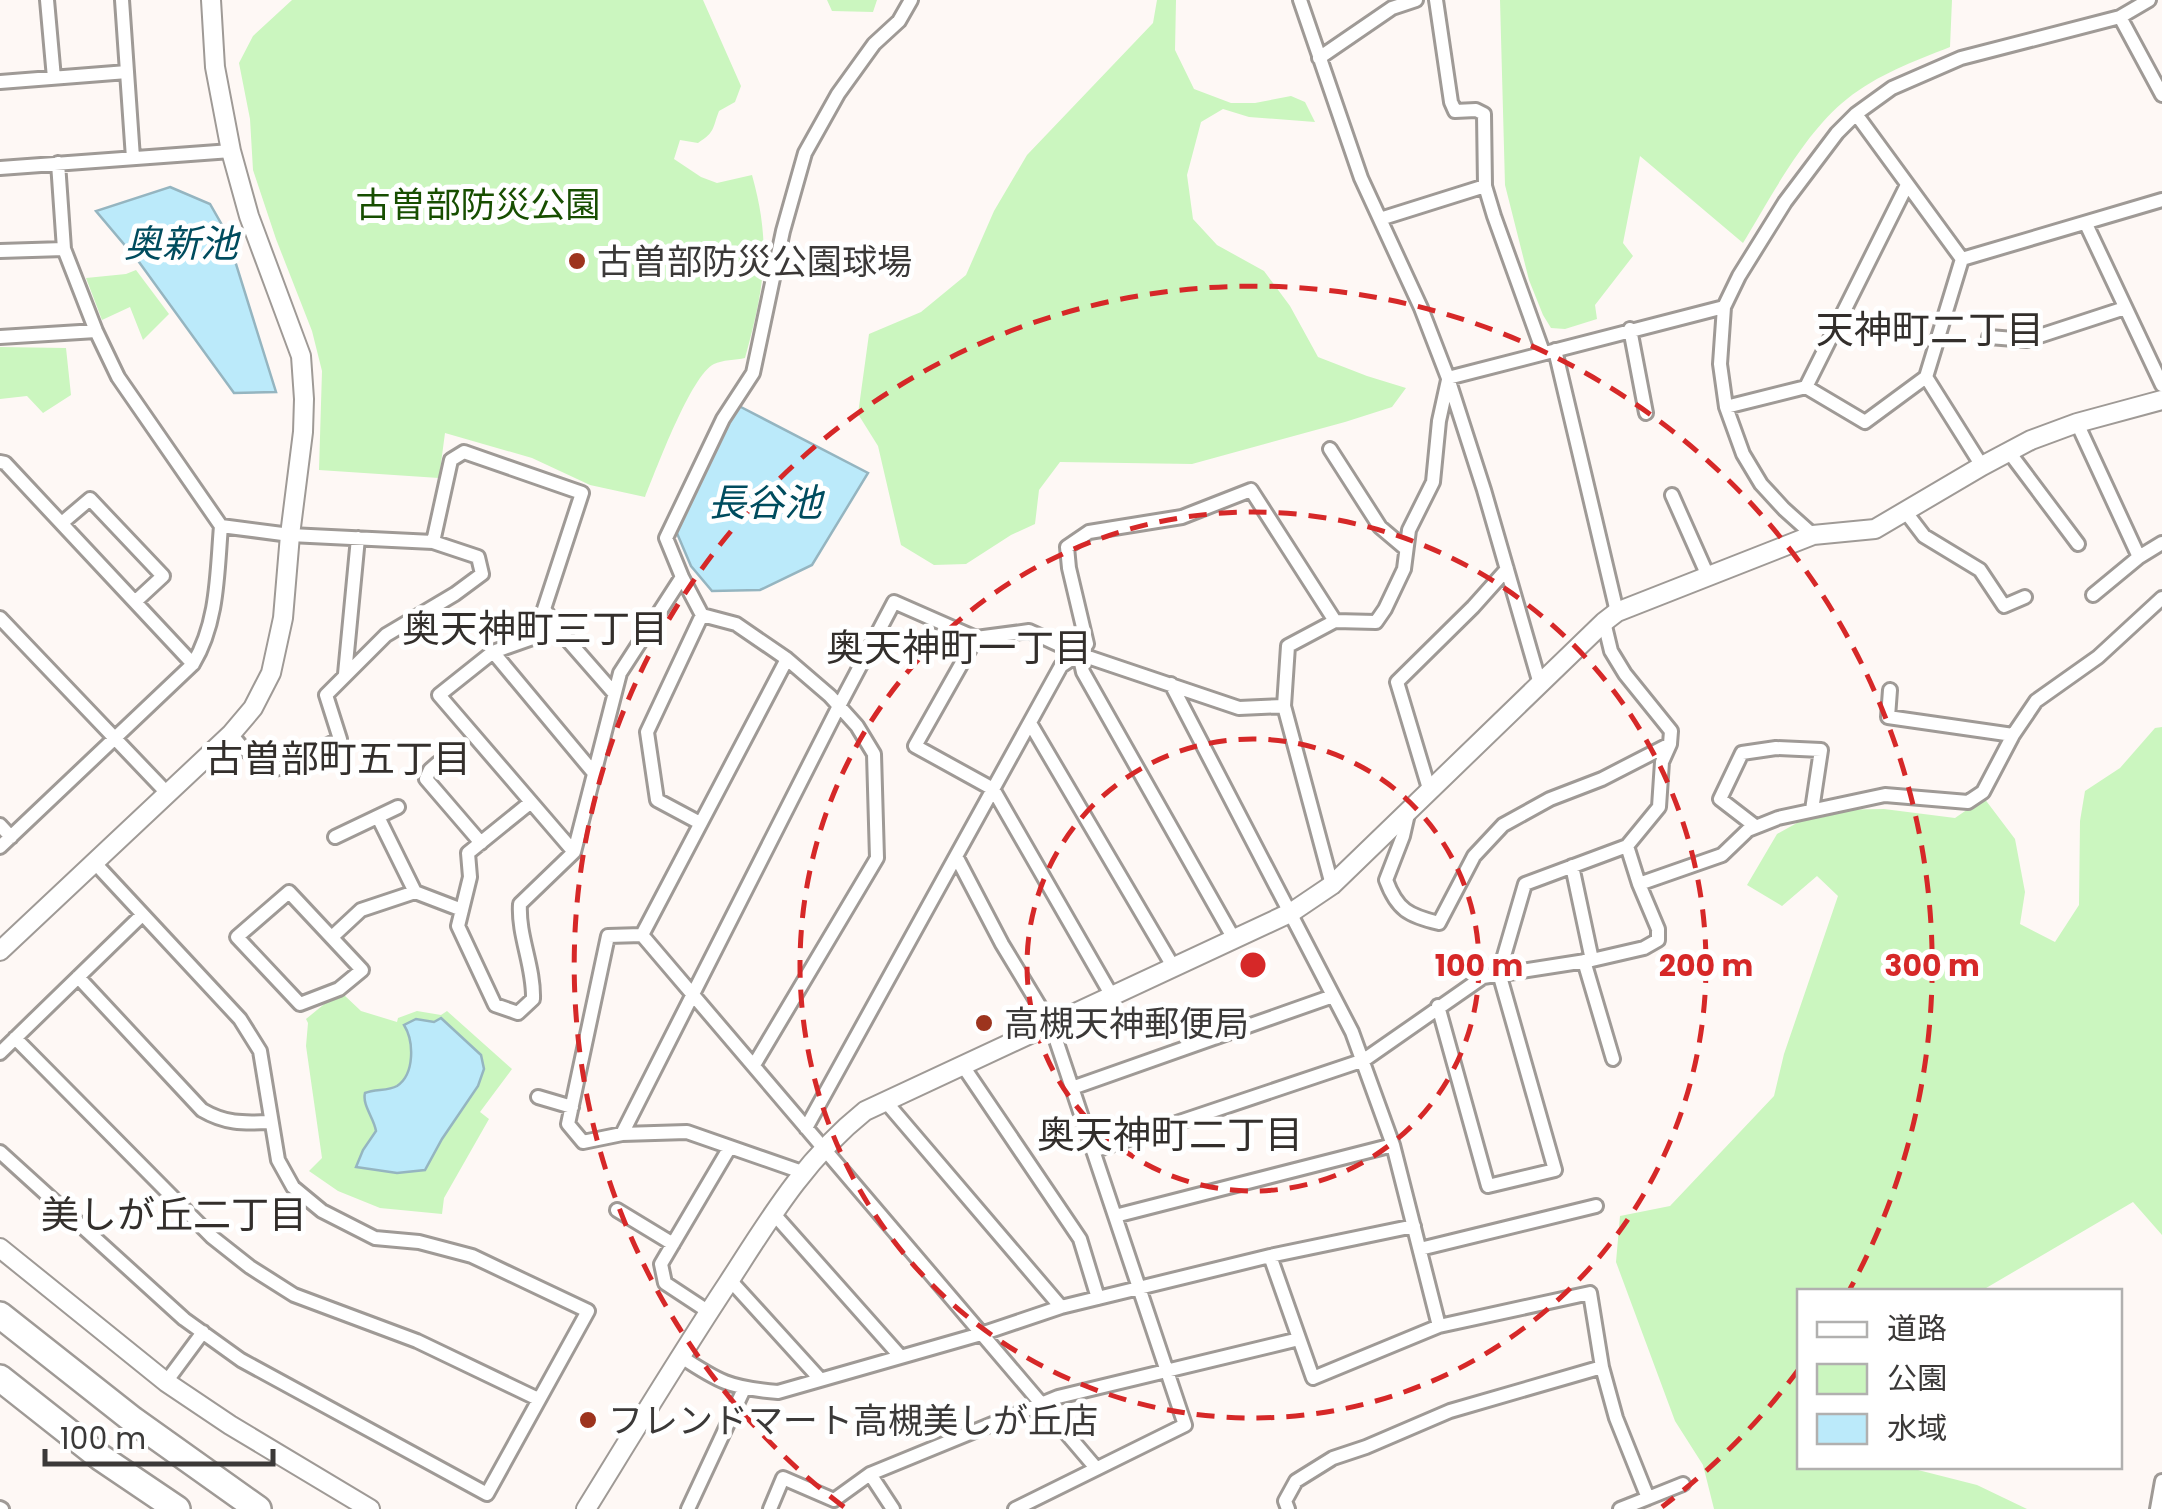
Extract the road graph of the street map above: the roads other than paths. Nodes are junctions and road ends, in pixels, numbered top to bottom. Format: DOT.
graph roads {
  1 [pos="47,0"];
  2 [pos="122,0"];
  3 [pos="211,0"];
  4 [pos="911,0"];
  5 [pos="1300,0"];
  6 [pos="1416,0"];
  7 [pos="1436,0"];
  8 [pos="2145,1"];
  9 [pos="2120,17"];
  10 [pos="1319,58"];
  11 [pos="127,72"];
  12 [pos="54,78"];
  13 [pos="0,82"];
  14 [pos="2162,95"];
  15 [pos="1856,114"];
  16 [pos="231,151"];
  17 [pos="133,158"];
  18 [pos="58,164"];
  19 [pos="0,168"];
  20 [pos="1907,184"];
  21 [pos="1485,186"];
  22 [pos="2162,200"];
  23 [pos="1380,219"];
  24 [pos="2086,224"];
  25 [pos="64,249"];
  26 [pos="0,251"];
  27 [pos="1962,260"];
  28 [pos="1724,307"];
  29 [pos="2125,308"];
  30 [pos="1630,330"];
  31 [pos="96,331"];
  32 [pos="1989,337"];
  33 [pos="0,338"];
  34 [pos="1549,351"];
  35 [pos="1926,377"];
  36 [pos="1448,378"];
  37 [pos="2162,385"];
  38 [pos="1806,387"];
  39 [pos="2162,400"];
  40 [pos="1726,408"];
  41 [pos="1646,414"];
  42 [pos="2077,422"];
  43 [pos="1330,449"];
  44 [pos="2009,452"];
  45 [pos="0,462"];
  46 [pos="1982,466"];
  47 [pos="1672,495"];
  48 [pos="1906,511"];
  49 [pos="62,522"];
  50 [pos="221,526"];
  51 [pos="290,535"];
  52 [pos="1813,535"];
  53 [pos="358,538"];
  54 [pos="432,542"];
  55 [pos="2162,542"];
  56 [pos="2078,544"];
  57 [pos="1406,549"];
  58 [pos="2139,557"];
  59 [pos="1507,569"];
  60 [pos="1708,576"];
  61 [pos="682,577"];
  62 [pos="2094,595"];
  63 [pos="2025,597"];
  64 [pos="2162,598"];
  65 [pos="136,601"];
  66 [pos="702,615"];
  67 [pos="1610,617"];
  68 [pos="0,618"];
  69 [pos="1335,620"];
  70 [pos="558,629"];
  71 [pos="976,638"];
  72 [pos="493,652"];
  73 [pos="1079,654"];
  74 [pos="787,659"];
  75 [pos="194,664"];
  76 [pos="345,674"];
  77 [pos="1172,684"];
  78 [pos="1540,684"];
  79 [pos="1890,690"];
  80 [pos="614,693"];
  81 [pos="839,706"];
  82 [pos="1284,706"];
  83 [pos="1030,723"];
  84 [pos="231,734"];
  85 [pos="2013,735"];
  86 [pos="115,738"];
  87 [pos="1670,744"];
  88 [pos="438,763"];
  89 [pos="593,772"];
  90 [pos="993,789"];
  91 [pos="1430,792"];
  92 [pos="168,794"];
  93 [pos="531,802"];
  94 [pos="398,807"];
  95 [pos="1812,810"];
  96 [pos="1408,813"];
  97 [pos="378,817"];
  98 [pos="700,823"];
  99 [pos="0,825"];
  100 [pos="1756,826"];
  101 [pos="11,837"];
  102 [pos="335,837"];
  103 [pos="480,843"];
  104 [pos="1627,846"];
  105 [pos="0,847"];
  106 [pos="574,852"];
  107 [pos="956,856"];
  108 [pos="94,862"];
  109 [pos="1572,866"];
  110 [pos="1639,884"];
  111 [pos="1332,885"];
  112 [pos="415,892"];
  113 [pos="462,910"];
  114 [pos="1292,912"];
  115 [pos="142,915"];
  116 [pos="642,935"];
  117 [pos="332,937"];
  118 [pos="1234,940"];
  119 [pos="0,951"];
  120 [pos="1588,960"];
  121 [pos="1174,968"];
  122 [pos="1499,973"];
  123 [pos="78,977"];
  124 [pos="692,994"];
  125 [pos="1112,996"];
  126 [pos="1333,996"];
  127 [pos="1438,1006"];
  128 [pos="1051,1024"];
  129 [pos="16,1038"];
  130 [pos="0,1053"];
  131 [pos="1614,1059"];
  132 [pos="1364,1060"];
  133 [pos="754,1065"];
  134 [pos="963,1066"];
  135 [pos="1072,1088"];
  136 [pos="538,1096"];
  137 [pos="886,1102"];
  138 [pos="572,1107"];
  139 [pos="270,1122"];
  140 [pos="806,1128"];
  141 [pos="622,1134"];
  142 [pos="1394,1145"];
  143 [pos="730,1147"];
  144 [pos="822,1149"];
  145 [pos="1093,1151"];
  146 [pos="0,1152"];
  147 [pos="802,1172"];
  148 [pos="1596,1206"];
  149 [pos="617,1210"];
  150 [pos="774,1213"];
  151 [pos="1114,1216"];
  152 [pos="1414,1226"];
  153 [pos="673,1244"];
  154 [pos="0,1248"];
  155 [pos="1420,1249"];
  156 [pos="1270,1256"];
  157 [pos="730,1280"];
  158 [pos="1139,1288"];
  159 [pos="1098,1298"];
  160 [pos="1062,1307"];
  161 [pos="709,1312"];
  162 [pos="0,1315"];
  163 [pos="1439,1326"];
  164 [pos="0,1332"];
  165 [pos="202,1332"];
  166 [pos="981,1334"];
  167 [pos="1299,1339"];
  168 [pos="680,1356"];
  169 [pos="900,1356"];
  170 [pos="1602,1367"];
  171 [pos="1166,1369"];
  172 [pos="0,1378"];
  173 [pos="820,1379"];
  174 [pos="166,1382"];
  175 [pos="744,1390"];
  176 [pos="0,1395"];
  177 [pos="538,1399"];
  178 [pos="1041,1404"];
  179 [pos="1096,1468"];
  180 [pos="870,1474"];
  181 [pos="2162,1480"];
  182 [pos="1683,1484"];
  183 [pos="1648,1498"];
  184 [pos="158,1509"];
  185 [pos="177,1509"];
  186 [pos="241,1509"];
  187 [pos="258,1509"];
  188 [pos="370,1509"];
  189 [pos="586,1509"];
  190 [pos="688,1509"];
  191 [pos="770,1509"];
  192 [pos="893,1509"];
  193 [pos="1016,1509"];
  194 [pos="1288,1509"];
  195 [pos="1620,1509"];
  196 [pos="2158,1509"];
  1 -- 12 [label="street"];
  2 -- 11 [label="street"];
  3 -- 16 [label="street"];
  4 -- 61 [label="street"];
  5 -- 10 [label="street"];
  6 -- 10 [label="street"];
  7 -- 21 [label="street"];
  8 -- 9 [label="street"];
  9 -- 14 [label="street"];
  9 -- 15 [label="street"];
  10 -- 23 [label="street"];
  11 -- 12 [label="street"];
  11 -- 17 [label="street"];
  12 -- 13 [label="street"];
  15 -- 20 [label="street"];
  15 -- 28 [label="street"];
  16 -- 17 [label="street"];
  16 -- 51 [label="street"];
  17 -- 18 [label="street"];
  18 -- 19 [label="street"];
  18 -- 25 [label="street"];
  20 -- 27 [label="street"];
  20 -- 38 [label="street"];
  21 -- 23 [label="street"];
  21 -- 34 [label="street"];
  22 -- 24 [label="street"];
  23 -- 36 [label="street"];
  24 -- 27 [label="street"];
  24 -- 29 [label="street"];
  25 -- 26 [label="street"];
  25 -- 31 [label="street"];
  27 -- 35 [label="street"];
  28 -- 30 [label="street"];
  28 -- 40 [label="street"];
  29 -- 32 [label="street"];
  29 -- 37 [label="street"];
  30 -- 34 [label="street"];
  30 -- 41 [label="street"];
  31 -- 33 [label="street"];
  31 -- 50 [label="street"];
  34 -- 36 [label="street"];
  34 -- 67 [label="street"];
  35 -- 38 [label="street"];
  35 -- 46 [label="street"];
  36 -- 57 [label="street"];
  36 -- 59 [label="street"];
  38 -- 40 [label="street"];
  39 -- 42 [label="street"];
  40 -- 52 [label="street"];
  42 -- 44 [label="street"];
  42 -- 58 [label="street"];
  43 -- 57 [label="street"];
  44 -- 46 [label="street"];
  44 -- 56 [label="street"];
  45 -- 49 [label="street"];
  46 -- 48 [label="street"];
  47 -- 60 [label="street"];
  48 -- 52 [label="street"];
  48 -- 63 [label="street"];
  49 -- 65 [label="street"];
  49 -- 65 [label="street"];
  50 -- 51 [label="street"];
  50 -- 75 [label="street"];
  51 -- 53 [label="street"];
  51 -- 84 [label="street"];
  52 -- 60 [label="street"];
  53 -- 54 [label="street"];
  53 -- 76 [label="street"];
  54 -- 70 [label="street"];
  54 -- 76 [label="street"];
  55 -- 58 [label="street"];
  57 -- 69 [label="street"];
  58 -- 62 [label="street"];
  59 -- 78 [label="street"];
  59 -- 91 [label="street"];
  60 -- 67 [label="street"];
  61 -- 66 [label="street"];
  61 -- 80 [label="street"];
  64 -- 85 [label="street"];
  65 -- 75 [label="street"];
  66 -- 74 [label="street"];
  66 -- 98 [label="street"];
  67 -- 78 [label="street"];
  67 -- 87 [label="street"];
  68 -- 86 [label="street"];
  69 -- 73 [label="street"];
  69 -- 82 [label="street"];
  70 -- 72 [label="street"];
  70 -- 80 [label="street"];
  71 -- 73 [label="street"];
  71 -- 81 [label="street"];
  71 -- 90 [label="street"];
  72 -- 89 [label="street"];
  72 -- 93 [label="street"];
  73 -- 77 [label="street"];
  73 -- 83 [label="street"];
  73 -- 118 [label="street"];
  74 -- 81 [label="street"];
  74 -- 98 [label="street"];
  75 -- 86 [label="street"];
  76 -- 84 [label="street"];
  77 -- 82 [label="street"];
  77 -- 114 [label="street"];
  78 -- 91 [label="street"];
  79 -- 85 [label="street"];
  80 -- 89 [label="street"];
  81 -- 124 [label="street"];
  81 -- 133 [label="street"];
  82 -- 111 [label="street"];
  83 -- 90 [label="street"];
  83 -- 121 [label="street"];
  84 -- 92 [label="street"];
  85 -- 95 [label="street"];
  86 -- 92 [label="street"];
  86 -- 101 [label="street"];
  87 -- 96 [label="street"];
  87 -- 104 [label="street"];
  88 -- 103 [label="street"];
  89 -- 106 [label="street"];
  90 -- 107 [label="street"];
  90 -- 125 [label="street"];
  91 -- 96 [label="street"];
  92 -- 108 [label="street"];
  93 -- 103 [label="street"];
  93 -- 106 [label="street"];
  94 -- 97 [label="street"];
  95 -- 100 [label="street"];
  95 -- 100 [label="street"];
  96 -- 111 [label="street"];
  97 -- 102 [label="street"];
  97 -- 112 [label="street"];
  98 -- 116 [label="street"];
  99 -- 101 [label="street"];
  100 -- 110 [label="street"];
  101 -- 105 [label="street"];
  103 -- 113 [label="street"];
  104 -- 109 [label="street"];
  104 -- 110 [label="street"];
  106 -- 113 [label="street"];
  107 -- 128 [label="street"];
  107 -- 140 [label="street"];
  108 -- 115 [label="street"];
  108 -- 119 [label="street"];
  109 -- 120 [label="street"];
  109 -- 122 [label="street"];
  110 -- 120 [label="street"];
  111 -- 114 [label="street"];
  112 -- 113 [label="street"];
  112 -- 117 [label="street"];
  114 -- 118 [label="street"];
  114 -- 126 [label="street"];
  115 -- 123 [label="street"];
  115 -- 139 [label="street"];
  116 -- 124 [label="street"];
  116 -- 138 [label="street"];
  117 -- 117 [label="street"];
  118 -- 121 [label="street"];
  120 -- 122 [label="street"];
  120 -- 131 [label="street"];
  121 -- 125 [label="street"];
  122 -- 127 [label="street"];
  122 -- 127 [label="street"];
  123 -- 129 [label="street"];
  123 -- 139 [label="street"];
  124 -- 133 [label="street"];
  124 -- 141 [label="street"];
  125 -- 128 [label="street"];
  126 -- 132 [label="street"];
  126 -- 135 [label="street"];
  127 -- 132 [label="street"];
  128 -- 134 [label="street"];
  128 -- 135 [label="street"];
  129 -- 130 [label="street"];
  129 -- 177 [label="street"];
  132 -- 142 [label="street"];
  132 -- 145 [label="street"];
  133 -- 140 [label="street"];
  134 -- 137 [label="street"];
  134 -- 159 [label="street"];
  135 -- 145 [label="street"];
  136 -- 138 [label="street"];
  137 -- 144 [label="street"];
  137 -- 160 [label="street"];
  138 -- 141 [label="street"];
  139 -- 177 [label="street"];
  140 -- 144 [label="street"];
  141 -- 143 [label="street"];
  142 -- 151 [label="street"];
  142 -- 152 [label="street"];
  143 -- 147 [label="street"];
  143 -- 153 [label="street"];
  144 -- 147 [label="street"];
  144 -- 166 [label="street"];
  145 -- 151 [label="street"];
  146 -- 165 [label="street"];
  147 -- 150 [label="street"];
  148 -- 155 [label="street"];
  149 -- 153 [label="street"];
  150 -- 157 [label="street"];
  150 -- 169 [label="street"];
  151 -- 158 [label="street"];
  152 -- 155 [label="street"];
  152 -- 156 [label="street"];
  153 -- 161 [label="street"];
  154 -- 174 [label="street"];
  155 -- 163 [label="street"];
  156 -- 158 [label="street"];
  156 -- 167 [label="street"];
  157 -- 161 [label="street"];
  157 -- 173 [label="street"];
  158 -- 159 [label="street"];
  158 -- 171 [label="street"];
  159 -- 160 [label="street"];
  160 -- 166 [label="street"];
  161 -- 168 [label="street"];
  162 -- 187 [label="highway"];
  163 -- 167 [label="street"];
  163 -- 170 [label="street"];
  164 -- 186 [label="highway"];
  165 -- 174 [label="street"];
  165 -- 177 [label="street"];
  166 -- 169 [label="street"];
  166 -- 178 [label="street"];
  167 -- 171 [label="street"];
  168 -- 175 [label="street"];
  168 -- 189 [label="street"];
  169 -- 173 [label="street"];
  170 -- 183 [label="street"];
  170 -- 194 [label="street"];
  171 -- 178 [label="street"];
  171 -- 179 [label="street"];
  172 -- 185 [label="highway"];
  173 -- 175 [label="street"];
  174 -- 188 [label="street"];
  175 -- 190 [label="street"];
  176 -- 184 [label="highway"];
  178 -- 179 [label="street"];
  178 -- 180 [label="street"];
  179 -- 193 [label="street"];
  180 -- 191 [label="street"];
  180 -- 192 [label="street"];
  181 -- 196 [label="street"];
  182 -- 183 [label="street"];
  183 -- 195 [label="street"];
}
